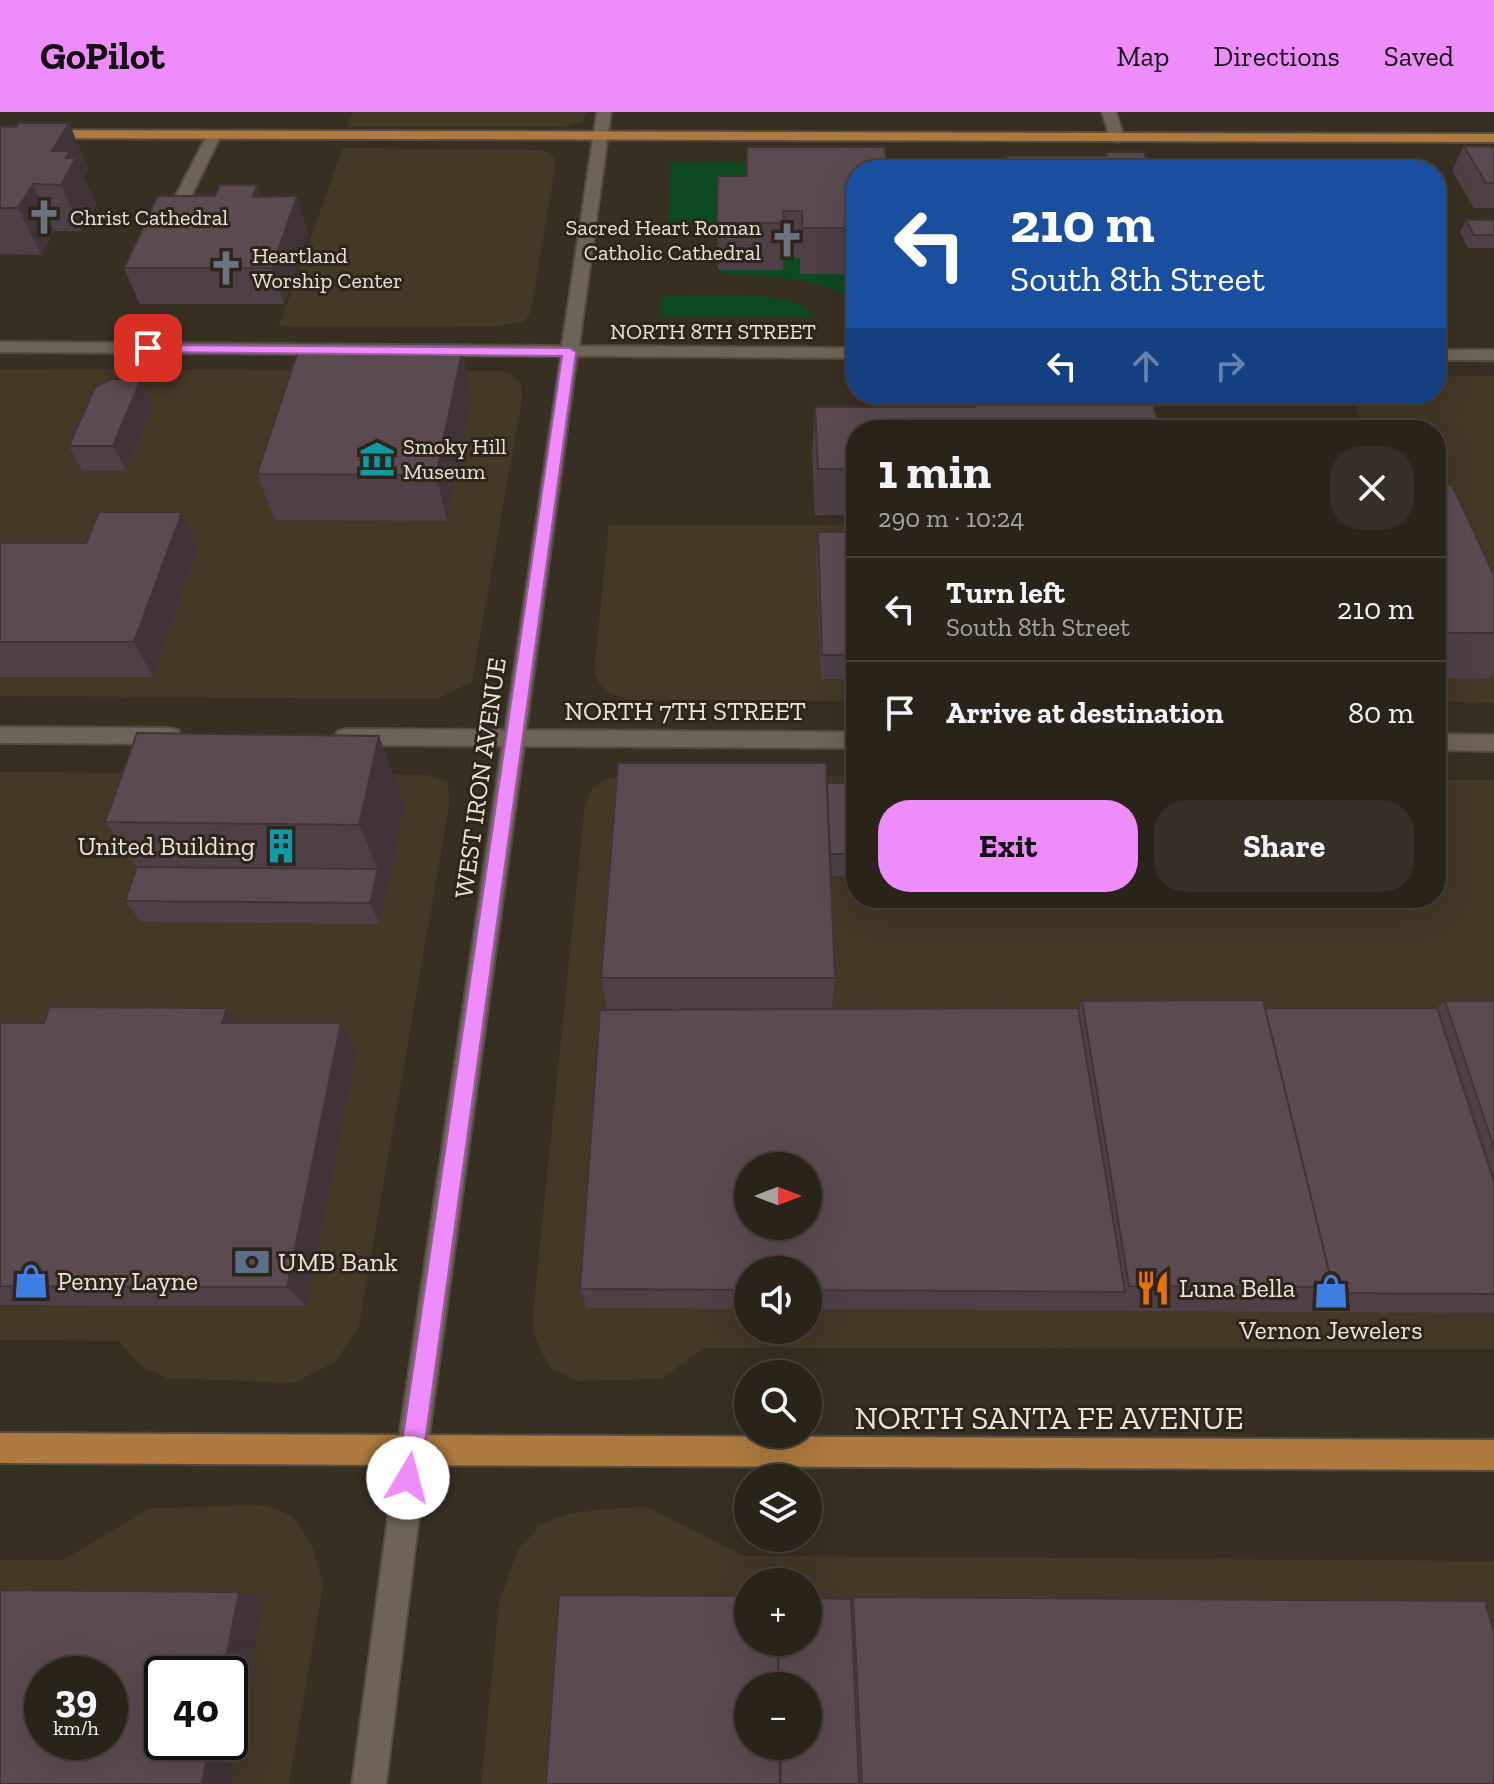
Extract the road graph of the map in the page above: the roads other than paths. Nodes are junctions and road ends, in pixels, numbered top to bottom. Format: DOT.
graph roads {
  1 [pos="604,112"];
  2 [pos="1109,112"];
  3 [pos="0,134"];
  4 [pos="214,135"];
  5 [pos="601,138"];
  6 [pos="1117,138"];
  7 [pos="1494,138"];
  8 [pos="173,217"];
  9 [pos="0,347"];
  10 [pos="569,352"];
  11 [pos="846,353"];
  12 [pos="1446,355"];
  13 [pos="1494,355"];
  14 [pos="0,735"];
  15 [pos="186,736"];
  16 [pos="326,737"];
  17 [pos="514,738"];
  18 [pos="846,740"];
  19 [pos="1446,742"];
  20 [pos="1494,743"];
  21 [pos="0,1448"];
  22 [pos="412,1451"];
  23 [pos="1494,1455"];
  24 [pos="369,1784"];
  1 -- 5 [label="street, WEST IRON AVENUE"];
  2 -- 6 [label="street"];
  3 -- 4 [label="main road"];
  4 -- 5 [label="main road"];
  4 -- 8 [label="street"];
  5 -- 6 [label="main road"];
  5 -- 10 [label="street, WEST IRON AVENUE"];
  6 -- 7 [label="main road"];
  9 -- 10 [label="street, NORTH 8TH STREET"];
  10 -- 11 [label="street, NORTH 8TH STREET"];
  10 -- 17 [label="street, WEST IRON AVENUE"];
  12 -- 13 [label="street"];
  14 -- 15 [label="street"];
  16 -- 17 [label="street, NORTH 7TH STREET"];
  17 -- 18 [label="street, NORTH 7TH STREET"];
  17 -- 22 [label="street, WEST IRON AVENUE"];
  19 -- 20 [label="street"];
  21 -- 22 [label="main road, NORTH SANTA FE AVENUE"];
  22 -- 23 [label="main road, NORTH SANTA FE AVENUE"];
  22 -- 24 [label="street, WEST IRON AVENUE"];
}
